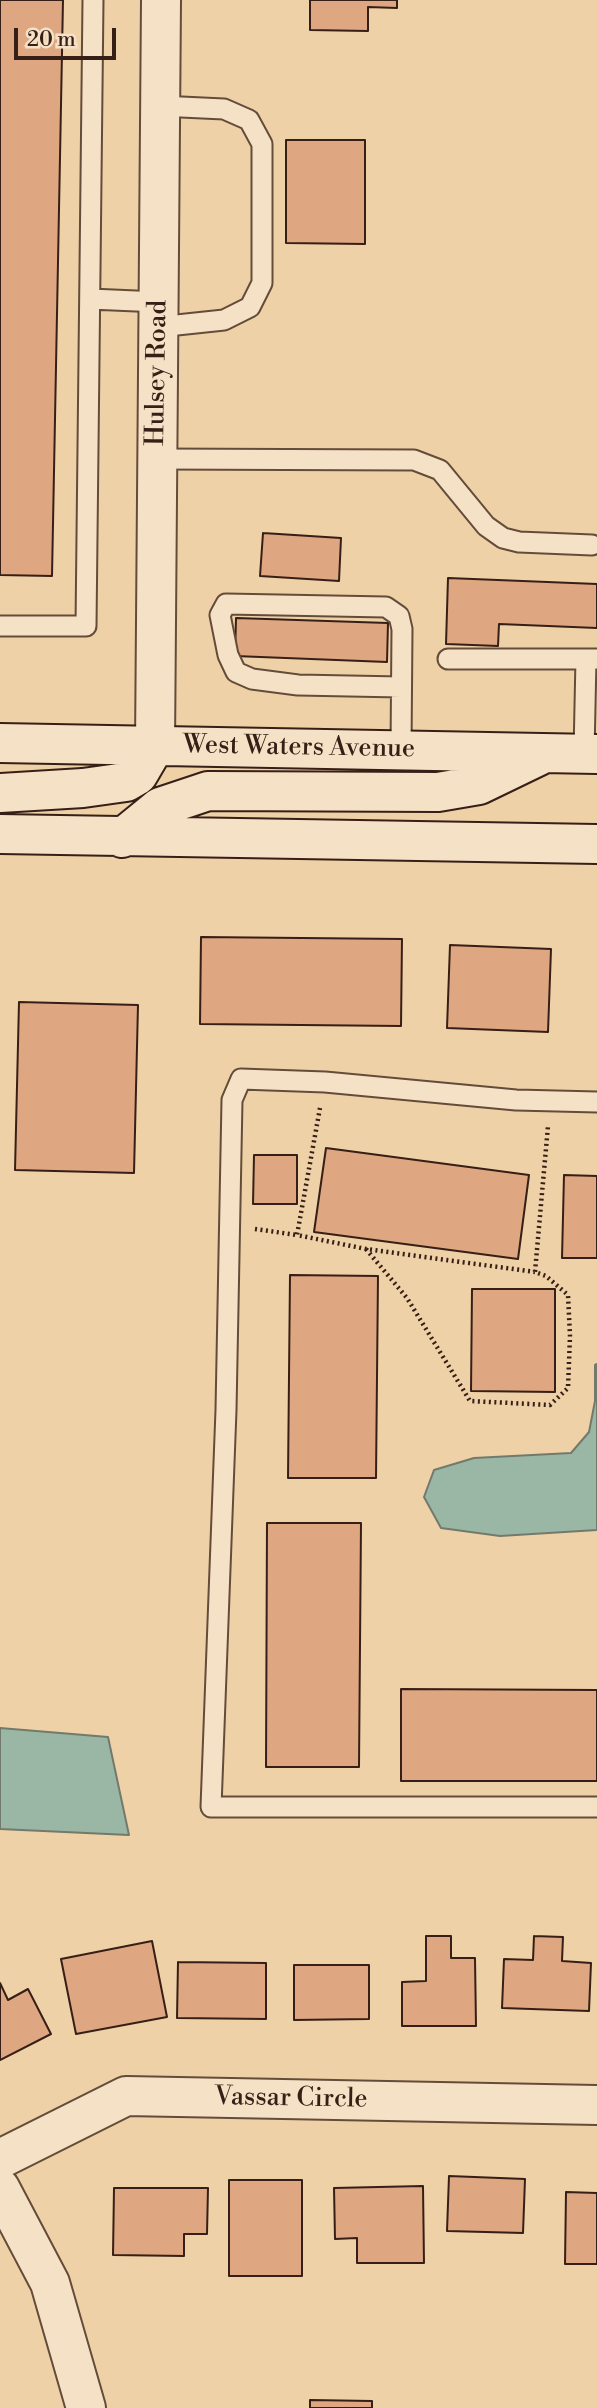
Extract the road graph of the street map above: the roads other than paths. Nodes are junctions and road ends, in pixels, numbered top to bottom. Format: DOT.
graph roads {
  1 [pos="93,0"];
  2 [pos="161,0"];
  3 [pos="160,106"];
  4 [pos="90,299"];
  5 [pos="158,314"];
  6 [pos="157,459"];
  7 [pos="592,545"];
  8 [pos="0,626"];
  9 [pos="448,659"];
  10 [pos="592,659"];
  11 [pos="401,687"];
  12 [pos="0,743"];
  13 [pos="155,746"];
  14 [pos="401,750"];
  15 [pos="576,753"];
  16 [pos="0,793"];
  17 [pos="0,834"];
  18 [pos="122,838"];
  19 [pos="597,844"];
  20 [pos="597,1102"];
  21 [pos="597,1807"];
  22 [pos="597,2105"];
  23 [pos="0,2159"];
  24 [pos="0,2188"];
  25 [pos="86,2408"];
  1 -- 4 [label="lane"];
  2 -- 3 [label="main road, Hulsey Road"];
  3 -- 5 [label="main road, Hulsey Road"];
  3 -- 5 [label="lane"];
  4 -- 5 [label="lane"];
  4 -- 8 [label="lane"];
  5 -- 6 [label="main road, Hulsey Road"];
  6 -- 7 [label="lane"];
  6 -- 13 [label="main road, Hulsey Road"];
  9 -- 10 [label="lane"];
  10 -- 15 [label="lane"];
  11 -- 11 [label="lane"];
  11 -- 14 [label="lane"];
  12 -- 13 [label="main road, West Waters Avenue"];
  13 -- 14 [label="main road, West Waters Avenue"];
  13 -- 16 [label="main road"];
  14 -- 15 [label="main road, West Waters Avenue"];
  15 -- 18 [label="main road"];
  17 -- 18 [label="main road"];
  18 -- 19 [label="main road"];
  20 -- 21 [label="lane"];
  22 -- 23 [label="main road, Vassar Circle"];
  24 -- 25 [label="main road"];
}
